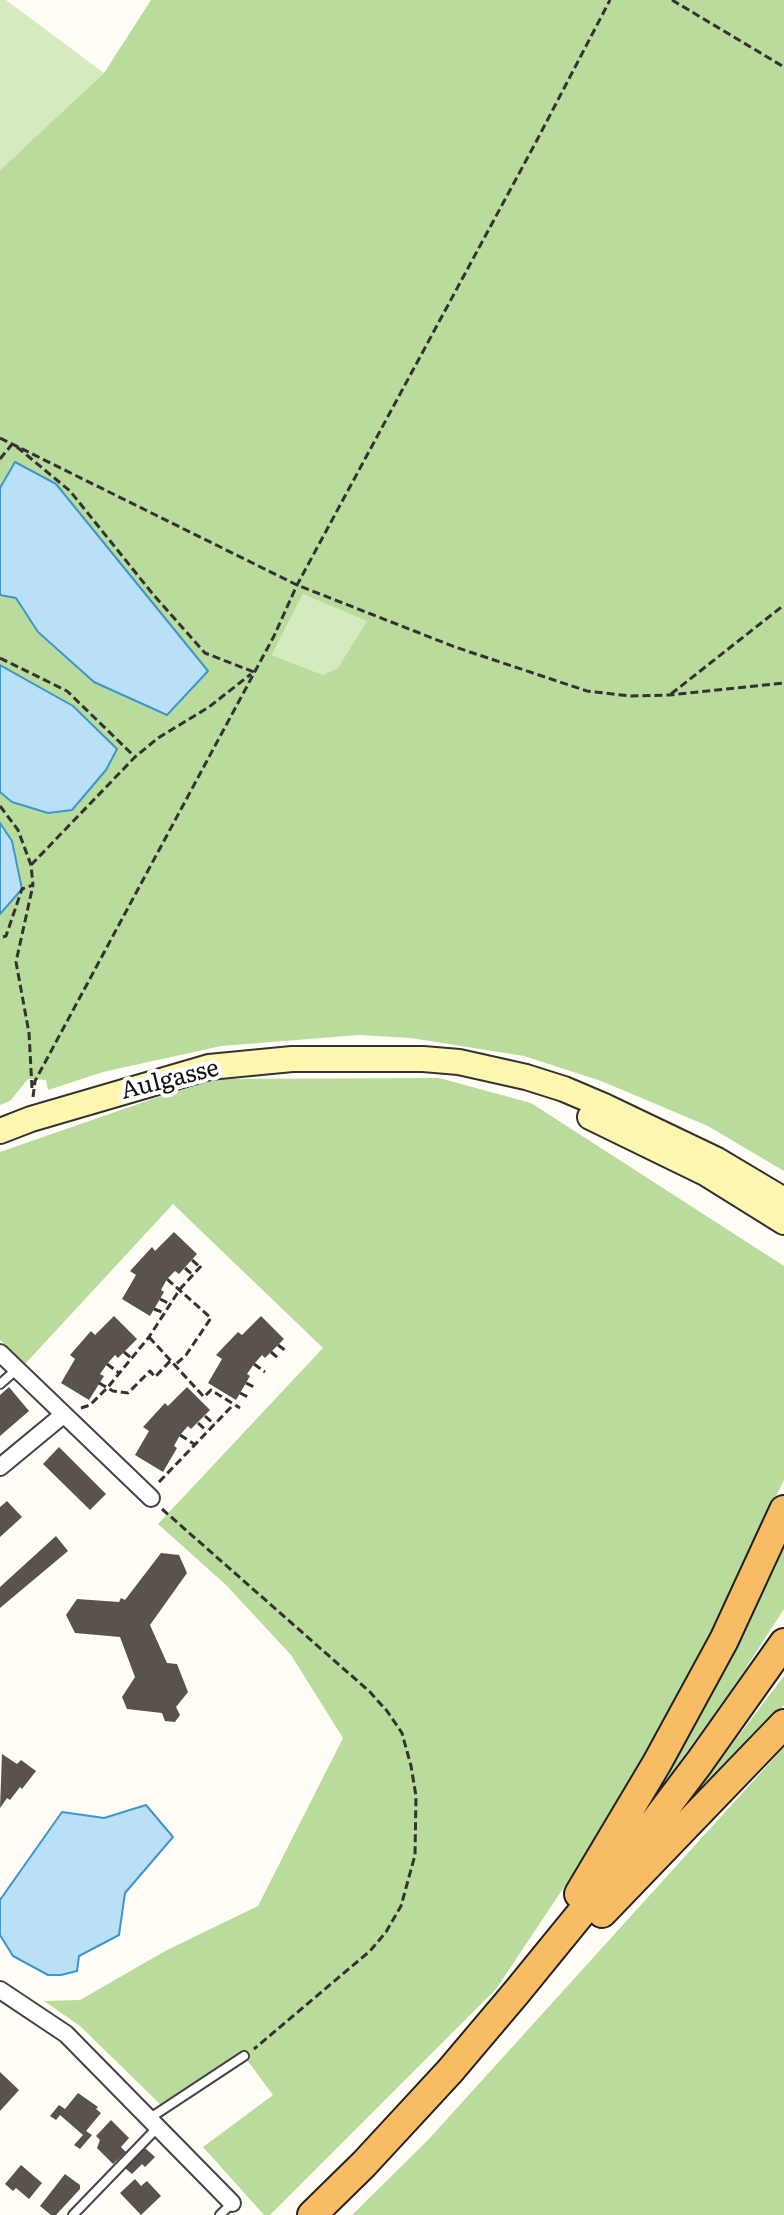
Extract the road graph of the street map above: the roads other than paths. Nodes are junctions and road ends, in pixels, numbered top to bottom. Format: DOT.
graph roads {
  1 [pos="393,1059"];
  2 [pos="0,1131"];
  3 [pos="784,1200"];
  4 [pos="784,1222"];
  5 [pos="0,1353"];
  6 [pos="16,1370"];
  7 [pos="0,1384"];
  8 [pos="63,1415"];
  9 [pos="0,1467"];
  10 [pos="147,1494"];
  11 [pos="784,1510"];
  12 [pos="784,1643"];
  13 [pos="784,1724"];
  14 [pos="550,1951"];
  15 [pos="0,1990"];
  16 [pos="244,2056"];
  17 [pos="154,2122"];
  18 [pos="226,2209"];
  19 [pos="73,2215"];
  20 [pos="312,2215"];
  1 -- 2 [label="main road, Aulgasse"];
  1 -- 3 [label="main road"];
  1 -- 4 [label="main road"];
  5 -- 6 [label="street"];
  6 -- 7 [label="lane"];
  6 -- 8 [label="street"];
  8 -- 9 [label="street"];
  8 -- 10 [label="street"];
  11 -- 14 [label="highway"];
  12 -- 14 [label="highway"];
  13 -- 14 [label="highway"];
  14 -- 20 [label="highway"];
  15 -- 17 [label="street"];
  16 -- 17 [label="lane"];
  17 -- 18 [label="street"];
  17 -- 19 [label="lane"];
}
